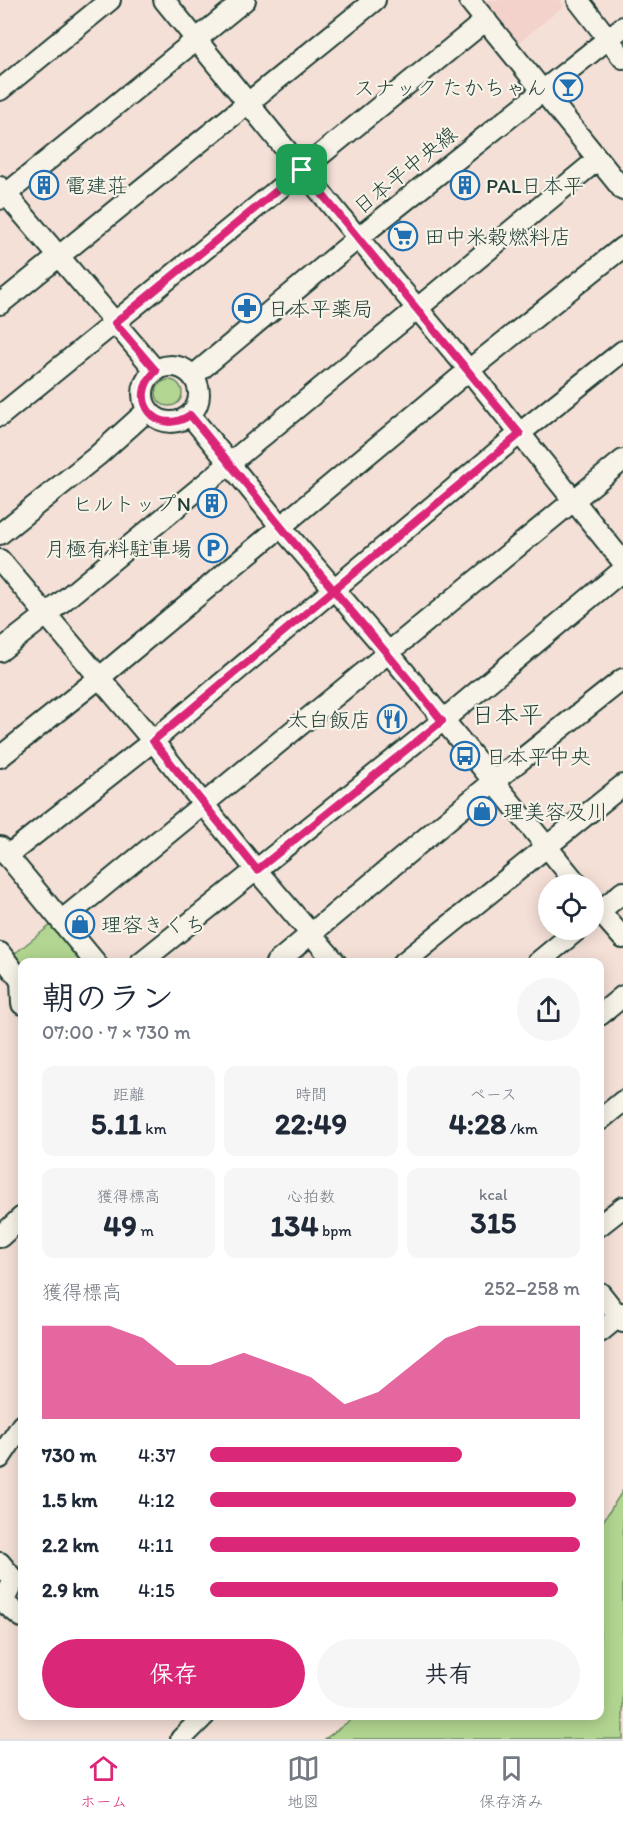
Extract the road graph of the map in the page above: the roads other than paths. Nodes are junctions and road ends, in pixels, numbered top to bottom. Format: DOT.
graph roads {
  1 [pos="110,0"];
  2 [pos="164,0"];
  3 [pos="244,0"];
  4 [pos="375,0"];
  5 [pos="469,0"];
  6 [pos="578,0"];
  7 [pos="486,20"];
  8 [pos="615,33"];
  9 [pos="196,39"];
  10 [pos="623,58"];
  11 [pos="0,90"];
  12 [pos="542,92"];
  13 [pos="249,104"];
  14 [pos="597,160"];
  15 [pos="302,170"];
  16 [pos="623,190"];
  17 [pos="2,194"];
  18 [pos="358,238"];
  19 [pos="623,247"];
  20 [pos="58,257"];
  21 [pos="0,303"];
  22 [pos="417,309"];
  23 [pos="115,323"];
  24 [pos="623,351"];
  25 [pos="469,370"];
  26 [pos="156,371"];
  27 [pos="192,376"];
  28 [pos="148,410"];
  29 [pos="190,415"];
  30 [pos="0,416"];
  31 [pos="520,434"];
  32 [pos="623,460"];
  33 [pos="229,463"];
  34 [pos="573,500"];
  35 [pos="281,527"];
  36 [pos="0,534"];
  37 [pos="0,560"];
  38 [pos="623,562"];
  39 [pos="623,570"];
  40 [pos="334,590"];
  41 [pos="46,615"];
  42 [pos="0,651"];
  43 [pos="389,653"];
  44 [pos="99,678"];
  45 [pos="623,679"];
  46 [pos="442,721"];
  47 [pos="153,741"];
  48 [pos="0,757"];
  49 [pos="493,782"];
  50 [pos="623,785"];
  51 [pos="203,803"];
  52 [pos="546,847"];
  53 [pos="4,851"];
  54 [pos="257,870"];
  55 [pos="569,874"];
  56 [pos="623,892"];
  57 [pos="604,905"];
  58 [pos="604,919"];
  59 [pos="61,921"];
  60 [pos="312,934"];
  61 [pos="623,938"];
  62 [pos="565,940"];
  63 [pos="0,953"];
  64 [pos="92,958"];
  65 [pos="146,958"];
  66 [pos="282,958"];
  67 [pos="332,958"];
  68 [pos="409,958"];
  69 [pos="543,958"];
  70 [pos="18,976"];
  71 [pos="623,996"];
  72 [pos="604,1012"];
  73 [pos="623,1101"];
  74 [pos="604,1117"];
  75 [pos="623,1207"];
  76 [pos="18,1221"];
  77 [pos="604,1222"];
  78 [pos="0,1237"];
  79 [pos="604,1297"];
  80 [pos="622,1317"];
  81 [pos="604,1329"];
  82 [pos="18,1431"];
  83 [pos="0,1458"];
  84 [pos="0,1563"];
  85 [pos="18,1574"];
  86 [pos="18,1614"];
  87 [pos="200,1720"];
  88 [pos="181,1739"];
  1 -- 11 [label="street"];
  2 -- 9 [label="street"];
  3 -- 9 [label="street"];
  4 -- 13 [label="street"];
  5 -- 7 [label="street"];
  6 -- 8 [label="street"];
  7 -- 12 [label="street"];
  7 -- 15 [label="street"];
  8 -- 10 [label="street"];
  8 -- 12 [label="street, 日本平中央線"];
  9 -- 13 [label="street"];
  9 -- 17 [label="street"];
  12 -- 14 [label="street"];
  12 -- 18 [label="street, 日本平中央線"];
  13 -- 15 [label="street"];
  13 -- 20 [label="street"];
  14 -- 16 [label="street"];
  14 -- 22 [label="street"];
  15 -- 18 [label="street"];
  15 -- 23 [label="street"];
  17 -- 20 [label="street"];
  18 -- 22 [label="street"];
  18 -- 27 [label="street, 日本平中央線"];
  19 -- 25 [label="street"];
  20 -- 21 [label="street"];
  20 -- 23 [label="street"];
  22 -- 25 [label="street"];
  22 -- 33 [label="street"];
  23 -- 26 [label="street"];
  23 -- 30 [label="street"];
  24 -- 31 [label="street"];
  25 -- 31 [label="street"];
  25 -- 35 [label="street"];
  26 -- 27 [label="street"];
  26 -- 28 [label="street"];
  27 -- 29 [label="street"];
  28 -- 29 [label="street"];
  28 -- 36 [label="street"];
  29 -- 33 [label="street"];
  31 -- 34 [label="street"];
  31 -- 40 [label="street"];
  32 -- 34 [label="street"];
  33 -- 35 [label="street"];
  33 -- 41 [label="street"];
  34 -- 38 [label="street"];
  34 -- 43 [label="street"];
  35 -- 40 [label="street"];
  35 -- 44 [label="street"];
  37 -- 41 [label="street"];
  39 -- 46 [label="street"];
  40 -- 43 [label="street"];
  40 -- 47 [label="street"];
  41 -- 42 [label="street"];
  41 -- 44 [label="street"];
  43 -- 46 [label="street"];
  43 -- 51 [label="street"];
  44 -- 47 [label="street"];
  44 -- 48 [label="street"];
  45 -- 49 [label="street"];
  46 -- 49 [label="street"];
  46 -- 54 [label="street"];
  47 -- 51 [label="street"];
  47 -- 53 [label="street"];
  49 -- 52 [label="street"];
  49 -- 60 [label="street"];
  50 -- 52 [label="street"];
  51 -- 54 [label="street"];
  51 -- 59 [label="street"];
  52 -- 55 [label="street"];
  52 -- 68 [label="street"];
  53 -- 59 [label="street"];
  54 -- 60 [label="street"];
  54 -- 65 [label="street"];
  56 -- 57 [label="street"];
  58 -- 61 [label="street"];
  59 -- 64 [label="street"];
  60 -- 66 [label="street"];
  60 -- 67 [label="street"];
  62 -- 69 [label="street"];
  63 -- 70 [label="street"];
  71 -- 72 [label="street"];
  73 -- 74 [label="street"];
  75 -- 77 [label="street"];
  76 -- 78 [label="street"];
  79 -- 80 [label="street"];
  80 -- 81 [label="street"];
  82 -- 83 [label="street"];
  84 -- 85 [label="street"];
  85 -- 86 [label="street"];
  87 -- 88 [label="street"];
}
